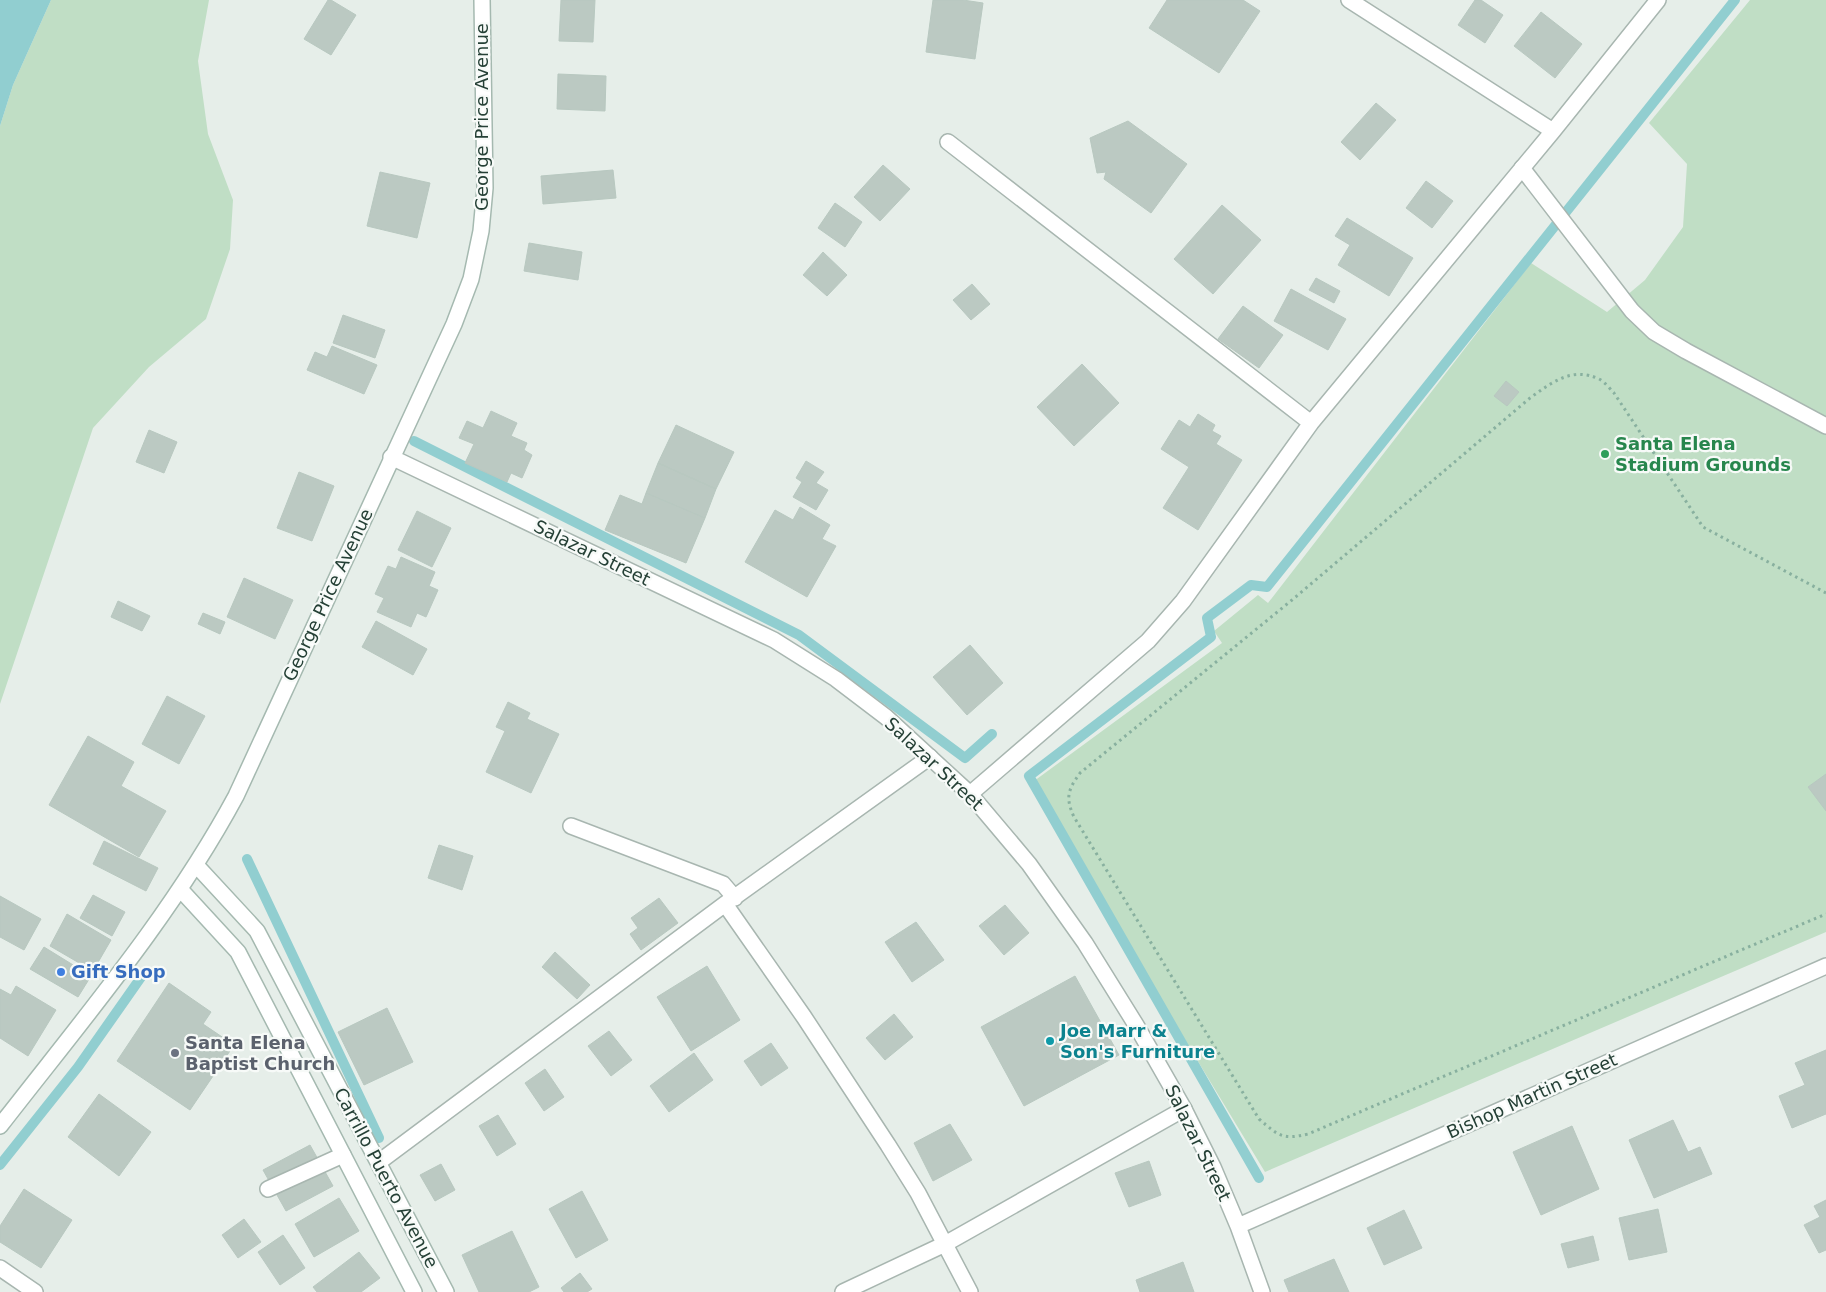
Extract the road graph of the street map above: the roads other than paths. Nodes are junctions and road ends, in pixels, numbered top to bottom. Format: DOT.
graph roads {
  1 [pos="482,0"];
  2 [pos="1348,0"];
  3 [pos="1658,0"];
  4 [pos="1553,131"];
  5 [pos="948,142"];
  6 [pos="1522,168"];
  7 [pos="1311,424"];
  8 [pos="1826,426"];
  9 [pos="391,457"];
  10 [pos="930,757"];
  11 [pos="970,794"];
  12 [pos="571,826"];
  13 [pos="196,865"];
  14 [pos="180,889"];
  15 [pos="730,901"];
  16 [pos="1826,966"];
  17 [pos="1184,1110"];
  18 [pos="1,1121"];
  19 [pos="343,1155"];
  20 [pos="379,1162"];
  21 [pos="268,1190"];
  22 [pos="1238,1226"];
  23 [pos="945,1244"];
  24 [pos="0,1268"];
  25 [pos="35,1292"];
  26 [pos="414,1292"];
  27 [pos="446,1292"];
  28 [pos="843,1292"];
  29 [pos="970,1292"];
  30 [pos="1262,1292"];
  1 -- 9 [label="street, George Price Avenue"];
  2 -- 4 [label="street"];
  3 -- 4 [label="street"];
  4 -- 6 [label="street"];
  5 -- 7 [label="street"];
  6 -- 7 [label="street"];
  6 -- 8 [label="street"];
  7 -- 11 [label="street"];
  9 -- 10 [label="street, Salazar Street"];
  9 -- 13 [label="street, George Price Avenue"];
  10 -- 11 [label="street, Salazar Street"];
  10 -- 15 [label="street"];
  11 -- 17 [label="street, Salazar Street"];
  12 -- 15 [label="street"];
  13 -- 14 [label="street, George Price Avenue"];
  13 -- 20 [label="street, Carrillo Puerto Avenue"];
  14 -- 18 [label="street, George Price Avenue"];
  14 -- 19 [label="street, Carrillo Puerto Avenue"];
  15 -- 20 [label="street"];
  15 -- 23 [label="street"];
  16 -- 22 [label="street, Bishop Martin Street"];
  17 -- 22 [label="street, Salazar Street"];
  17 -- 23 [label="street"];
  19 -- 21 [label="street"];
  19 -- 26 [label="street, Carrillo Puerto Avenue"];
  20 -- 27 [label="street, Carrillo Puerto Avenue"];
  22 -- 30 [label="street, Salazar Street"];
  23 -- 28 [label="street"];
  23 -- 29 [label="street"];
  24 -- 25 [label="street"];
}
